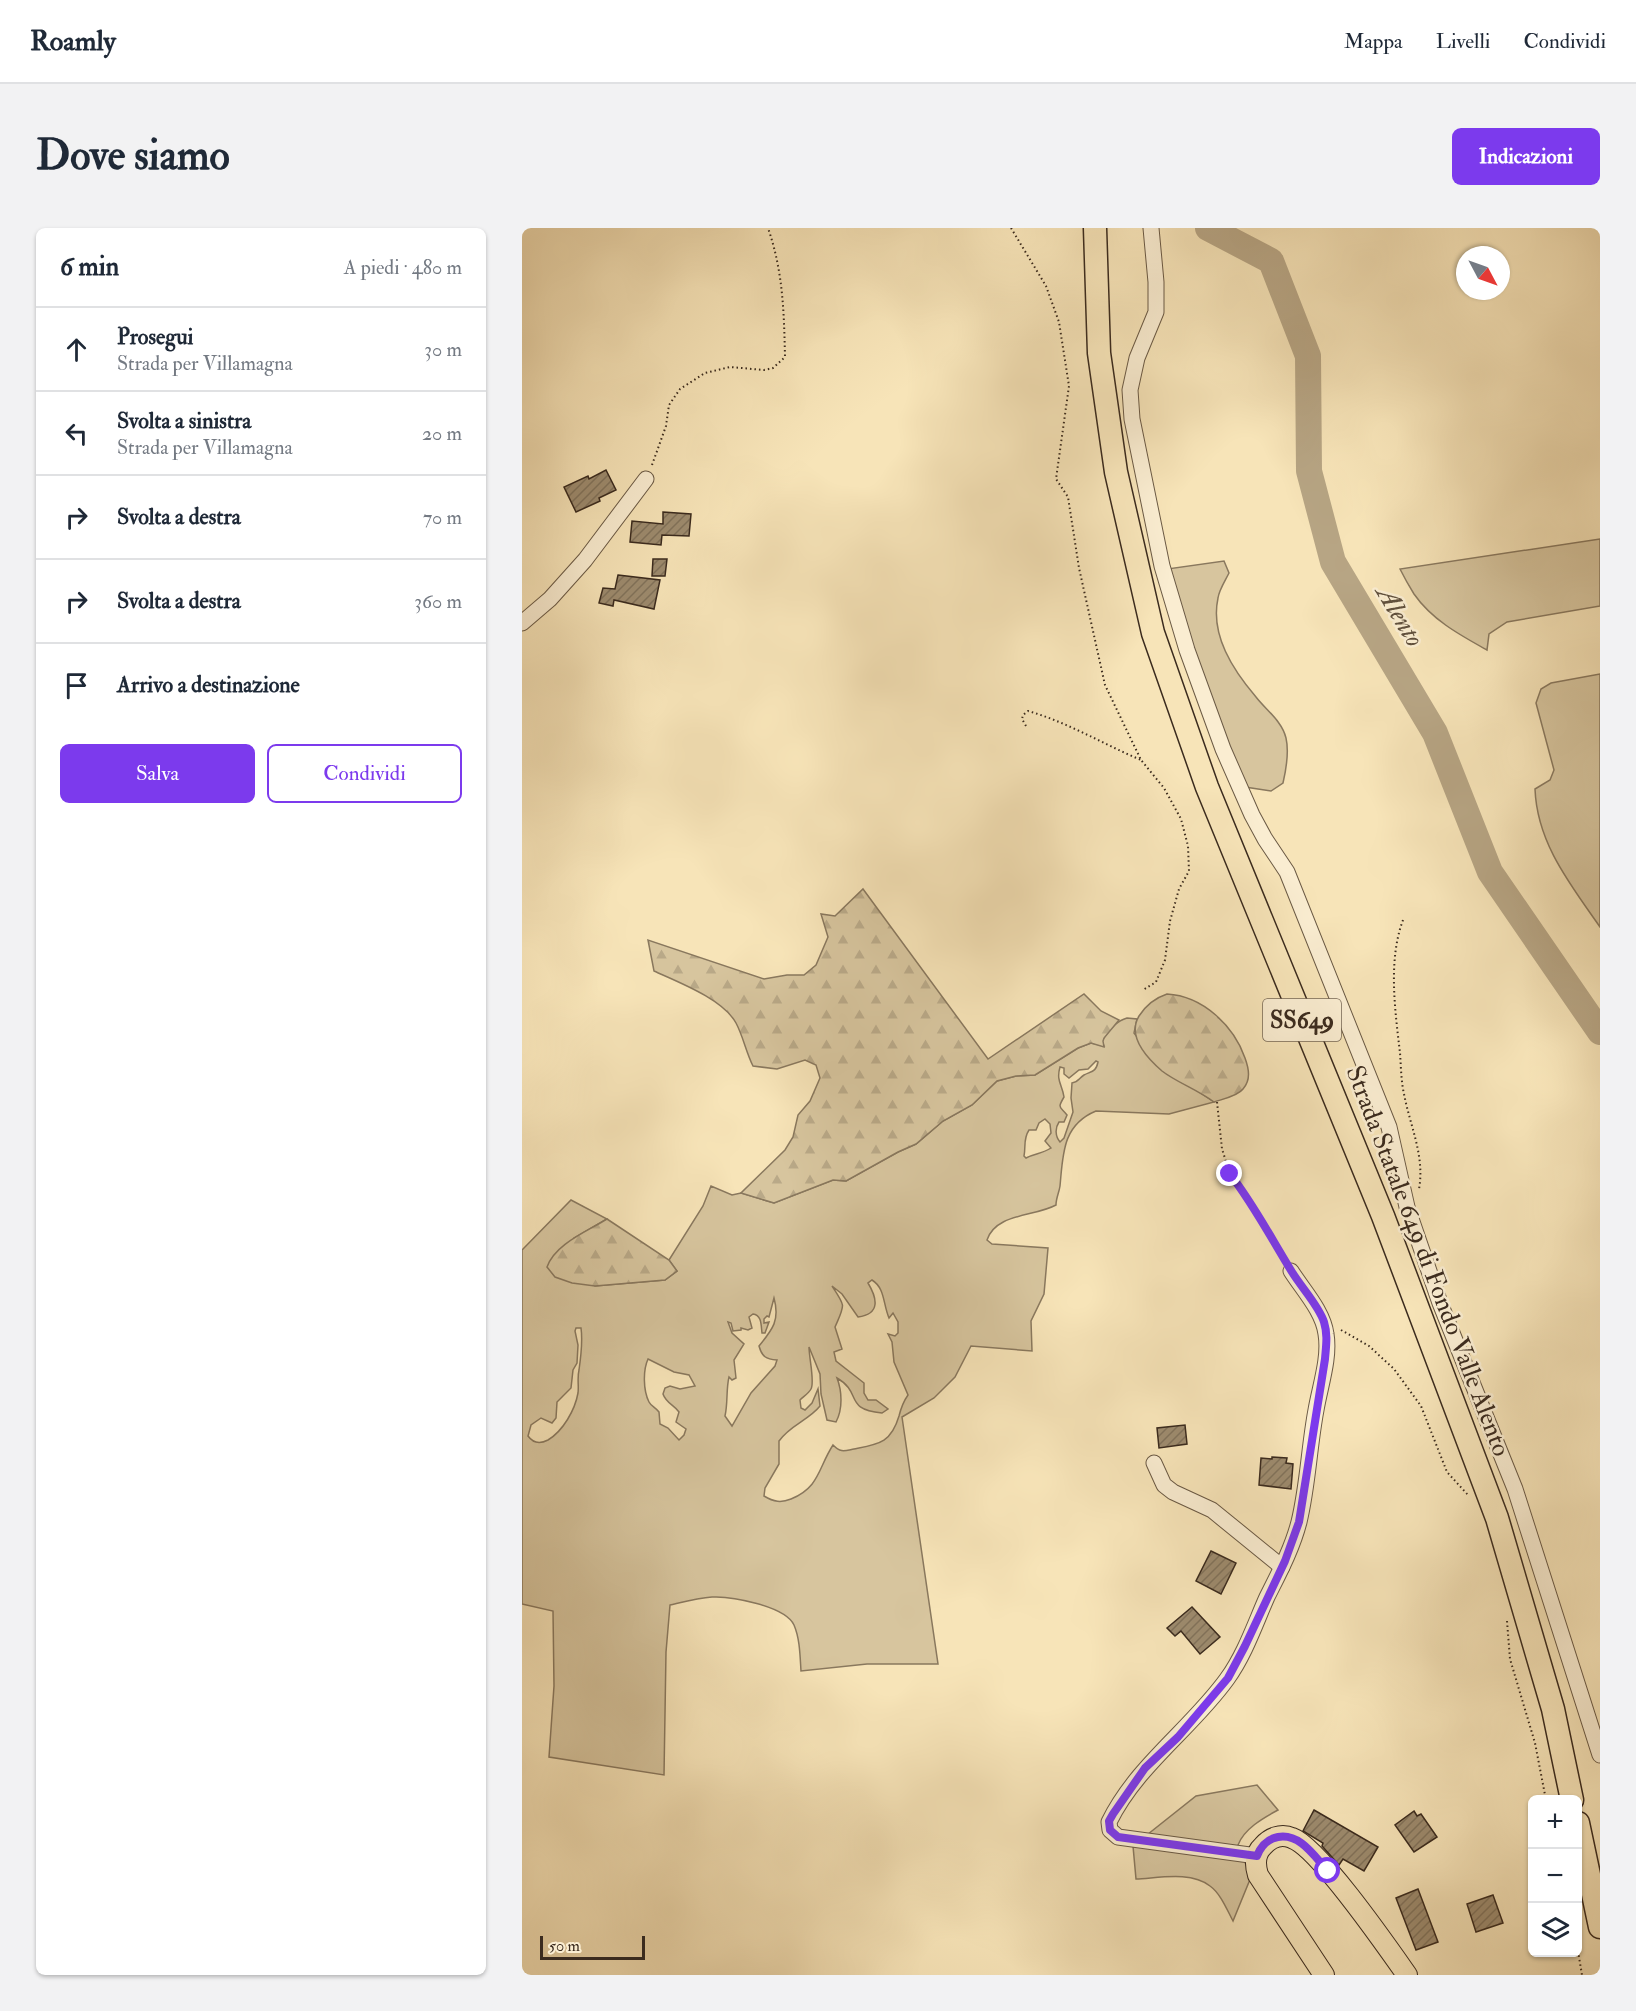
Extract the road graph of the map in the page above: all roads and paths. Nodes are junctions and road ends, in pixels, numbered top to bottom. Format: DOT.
graph roads {
  1 [pos="768,228"];
  2 [pos="1011,228"];
  3 [pos="1095,228"];
  4 [pos="1151,228"];
  5 [pos="646,479"];
  6 [pos="522,623"];
  7 [pos="1026,726"];
  8 [pos="1141,760"];
  9 [pos="1403,920"];
  10 [pos="1143,990"];
  11 [pos="1217,1102"];
  12 [pos="1418,1194"];
  13 [pos="1291,1271"];
  14 [pos="1323,1320"];
  15 [pos="1154,1463"];
  16 [pos="1471,1498"];
  17 [pos="1282,1567"];
  18 [pos="1507,1618"];
  19 [pos="1600,1755"];
  20 [pos="1545,1795"];
  21 [pos="1571,1795"];
  22 [pos="1582,1842"];
  23 [pos="1257,1856"];
  24 [pos="1600,1928"];
  25 [pos="1579,1957"];
  26 [pos="1324,1975"];
  27 [pos="1407,1975"];
  28 [pos="1582,1975"];
  1 -- 5 [label="path"];
  2 -- 8 [label="path"];
  3 -- 21 [label="highway, Strada Statale 649 di Fondo Valle Alento / SS649"];
  4 -- 19 [label="street"];
  5 -- 6 [label="street"];
  7 -- 8 [label="path"];
  8 -- 10 [label="path"];
  9 -- 12 [label="path"];
  11 -- 13 [label="path"];
  13 -- 14 [label="street"];
  14 -- 16 [label="path"];
  14 -- 17 [label="street"];
  15 -- 17 [label="street"];
  17 -- 23 [label="street"];
  18 -- 20 [label="path"];
  22 -- 24 [label="highway"];
  23 -- 26 [label="main road"];
  23 -- 27 [label="main road"];
  25 -- 28 [label="path"];
}
